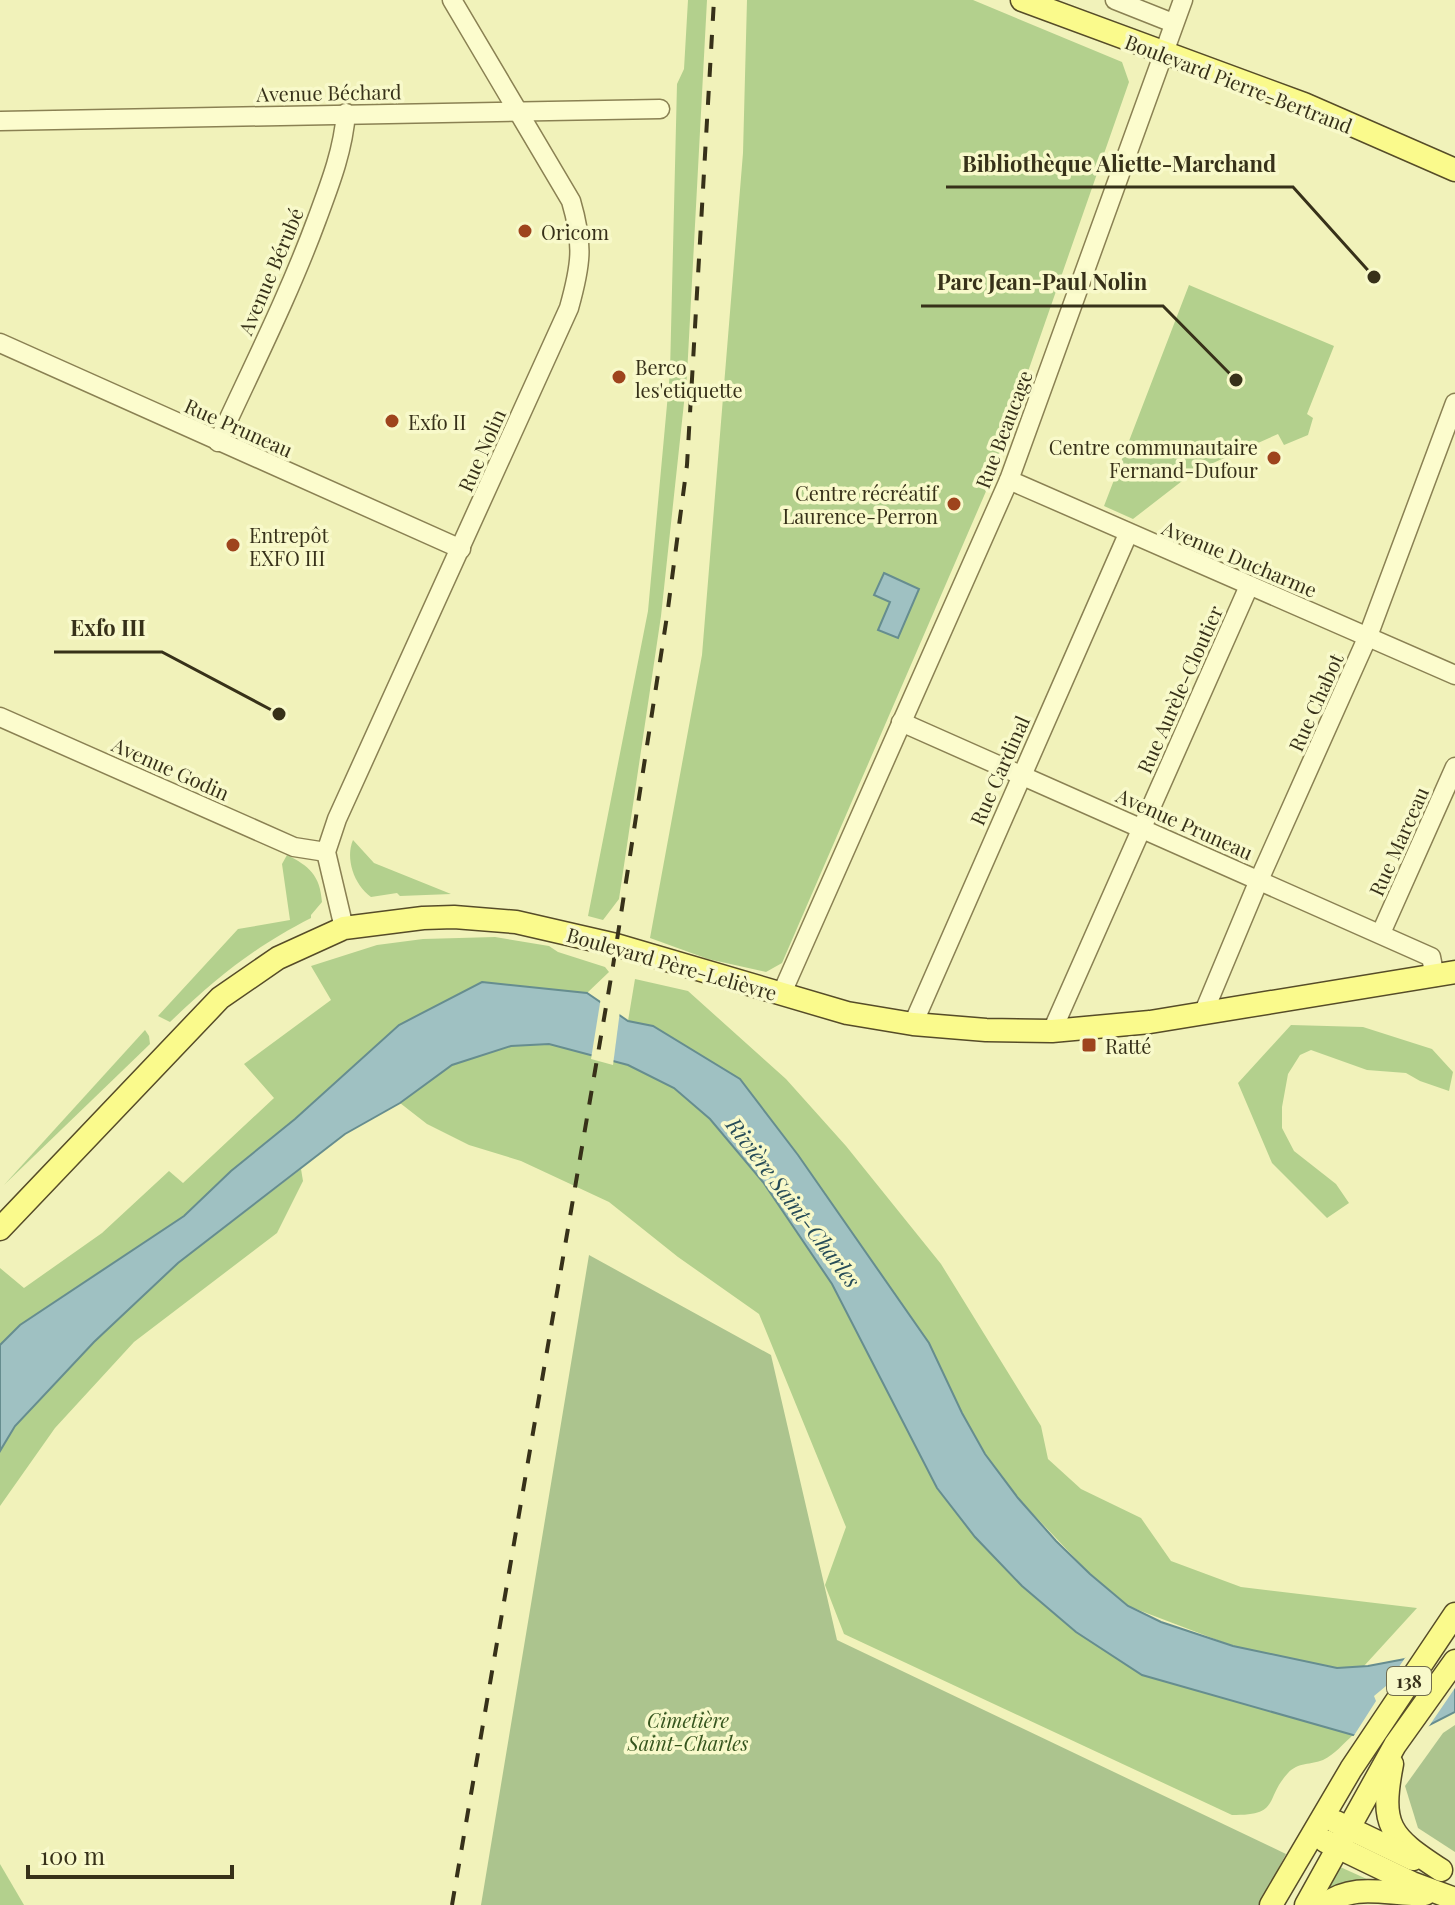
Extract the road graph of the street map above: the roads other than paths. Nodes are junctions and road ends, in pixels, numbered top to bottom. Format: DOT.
graph roads {
  1 [pos="452,0"];
  2 [pos="1022,0"];
  3 [pos="1115,0"];
  4 [pos="1183,0"];
  5 [pos="1173,23"];
  6 [pos="1162,53"];
  7 [pos="660,109"];
  8 [pos="519,110"];
  9 [pos="346,113"];
  10 [pos="0,121"];
  11 [pos="1455,170"];
  12 [pos="0,343"];
  13 [pos="1455,403"];
  14 [pos="218,442"];
  15 [pos="1009,480"];
  16 [pos="1128,534"];
  17 [pos="461,549"];
  18 [pos="1249,586"];
  19 [pos="1368,636"];
  20 [pos="1455,675"];
  21 [pos="0,717"];
  22 [pos="901,722"];
  23 [pos="1455,767"];
  24 [pos="1021,774"];
  25 [pos="1141,827"];
  26 [pos="326,852"];
  27 [pos="1259,880"];
  28 [pos="344,928"];
  29 [pos="1381,933"];
  30 [pos="1445,975"];
  31 [pos="781,995"];
  32 [pos="1203,1014"];
  33 [pos="913,1024"];
  34 [pos="1052,1031"];
  35 [pos="0,1229"];
  36 [pos="1455,1614"];
  37 [pos="1455,1661"];
  38 [pos="1395,1745"];
  39 [pos="1318,1825"];
  40 [pos="1343,1838"];
  41 [pos="1448,1873"];
  42 [pos="1445,1896"];
  43 [pos="1271,1905"];
  44 [pos="1306,1905"];
  45 [pos="1324,1905"];
  1 -- 8 [label="street, Rue Nolin"];
  2 -- 6 [label="main road, Boulevard Pierre-Bertrand"];
  3 -- 5 [label="street, Boulevard Pierre-Bertrand"];
  4 -- 5 [label="street, Rue Beaucage"];
  5 -- 6 [label="street, Rue Beaucage"];
  6 -- 11 [label="main road, Boulevard Pierre-Bertrand"];
  6 -- 15 [label="street, Rue Beaucage"];
  7 -- 8 [label="street, Avenue Béchard"];
  8 -- 9 [label="street, Avenue Béchard"];
  8 -- 17 [label="street, Rue Nolin"];
  9 -- 10 [label="street, Avenue Béchard"];
  9 -- 14 [label="street, Avenue Bérubé"];
  12 -- 14 [label="street, Rue Pruneau"];
  13 -- 19 [label="street, Rue Chabot"];
  14 -- 17 [label="street, Rue Pruneau"];
  15 -- 16 [label="street, Avenue Ducharme"];
  15 -- 22 [label="street, Rue Beaucage"];
  16 -- 18 [label="street, Avenue Ducharme"];
  16 -- 24 [label="street, Rue Cardinal"];
  17 -- 26 [label="street, Rue Nolin"];
  18 -- 19 [label="street, Avenue Ducharme"];
  18 -- 25 [label="street, Rue Aurèle-Cloutier"];
  19 -- 20 [label="street, Avenue Ducharme"];
  19 -- 27 [label="street, Rue Chabot"];
  21 -- 26 [label="street, Avenue Godin"];
  22 -- 24 [label="street, Avenue Pruneau"];
  22 -- 31 [label="street, Rue Beaucage"];
  23 -- 29 [label="street, Rue Marceau"];
  24 -- 25 [label="street, Avenue Pruneau"];
  24 -- 33 [label="street, Rue Cardinal"];
  25 -- 27 [label="street, Avenue Pruneau"];
  25 -- 34 [label="street, Rue Aurèle-Cloutier"];
  26 -- 28 [label="street"];
  27 -- 29 [label="street, Avenue Pruneau"];
  27 -- 32 [label="street, Rue Chabot"];
  28 -- 31 [label="main road, Boulevard Père-Lelièvre"];
  28 -- 35 [label="main road, Boulevard Père-Lelièvre"];
  29 -- 30 [label="street, Avenue Pruneau"];
  30 -- 32 [label="main road, Boulevard Père-Lelièvre"];
  31 -- 33 [label="main road, Boulevard Père-Lelièvre"];
  32 -- 34 [label="main road, Boulevard Père-Lelièvre"];
  33 -- 34 [label="main road, Boulevard Père-Lelièvre"];
  36 -- 39 [label="main road, 138"];
  37 -- 38 [label="main road, 138"];
  38 -- 40 [label="main road, 138"];
  38 -- 41 [label="main road"];
  39 -- 40 [label="main road"];
  39 -- 43 [label="main road, 138"];
  40 -- 41 [label="main road"];
  40 -- 42 [label="main road"];
  40 -- 44 [label="main road, 138"];
  42 -- 45 [label="main road"];
}
